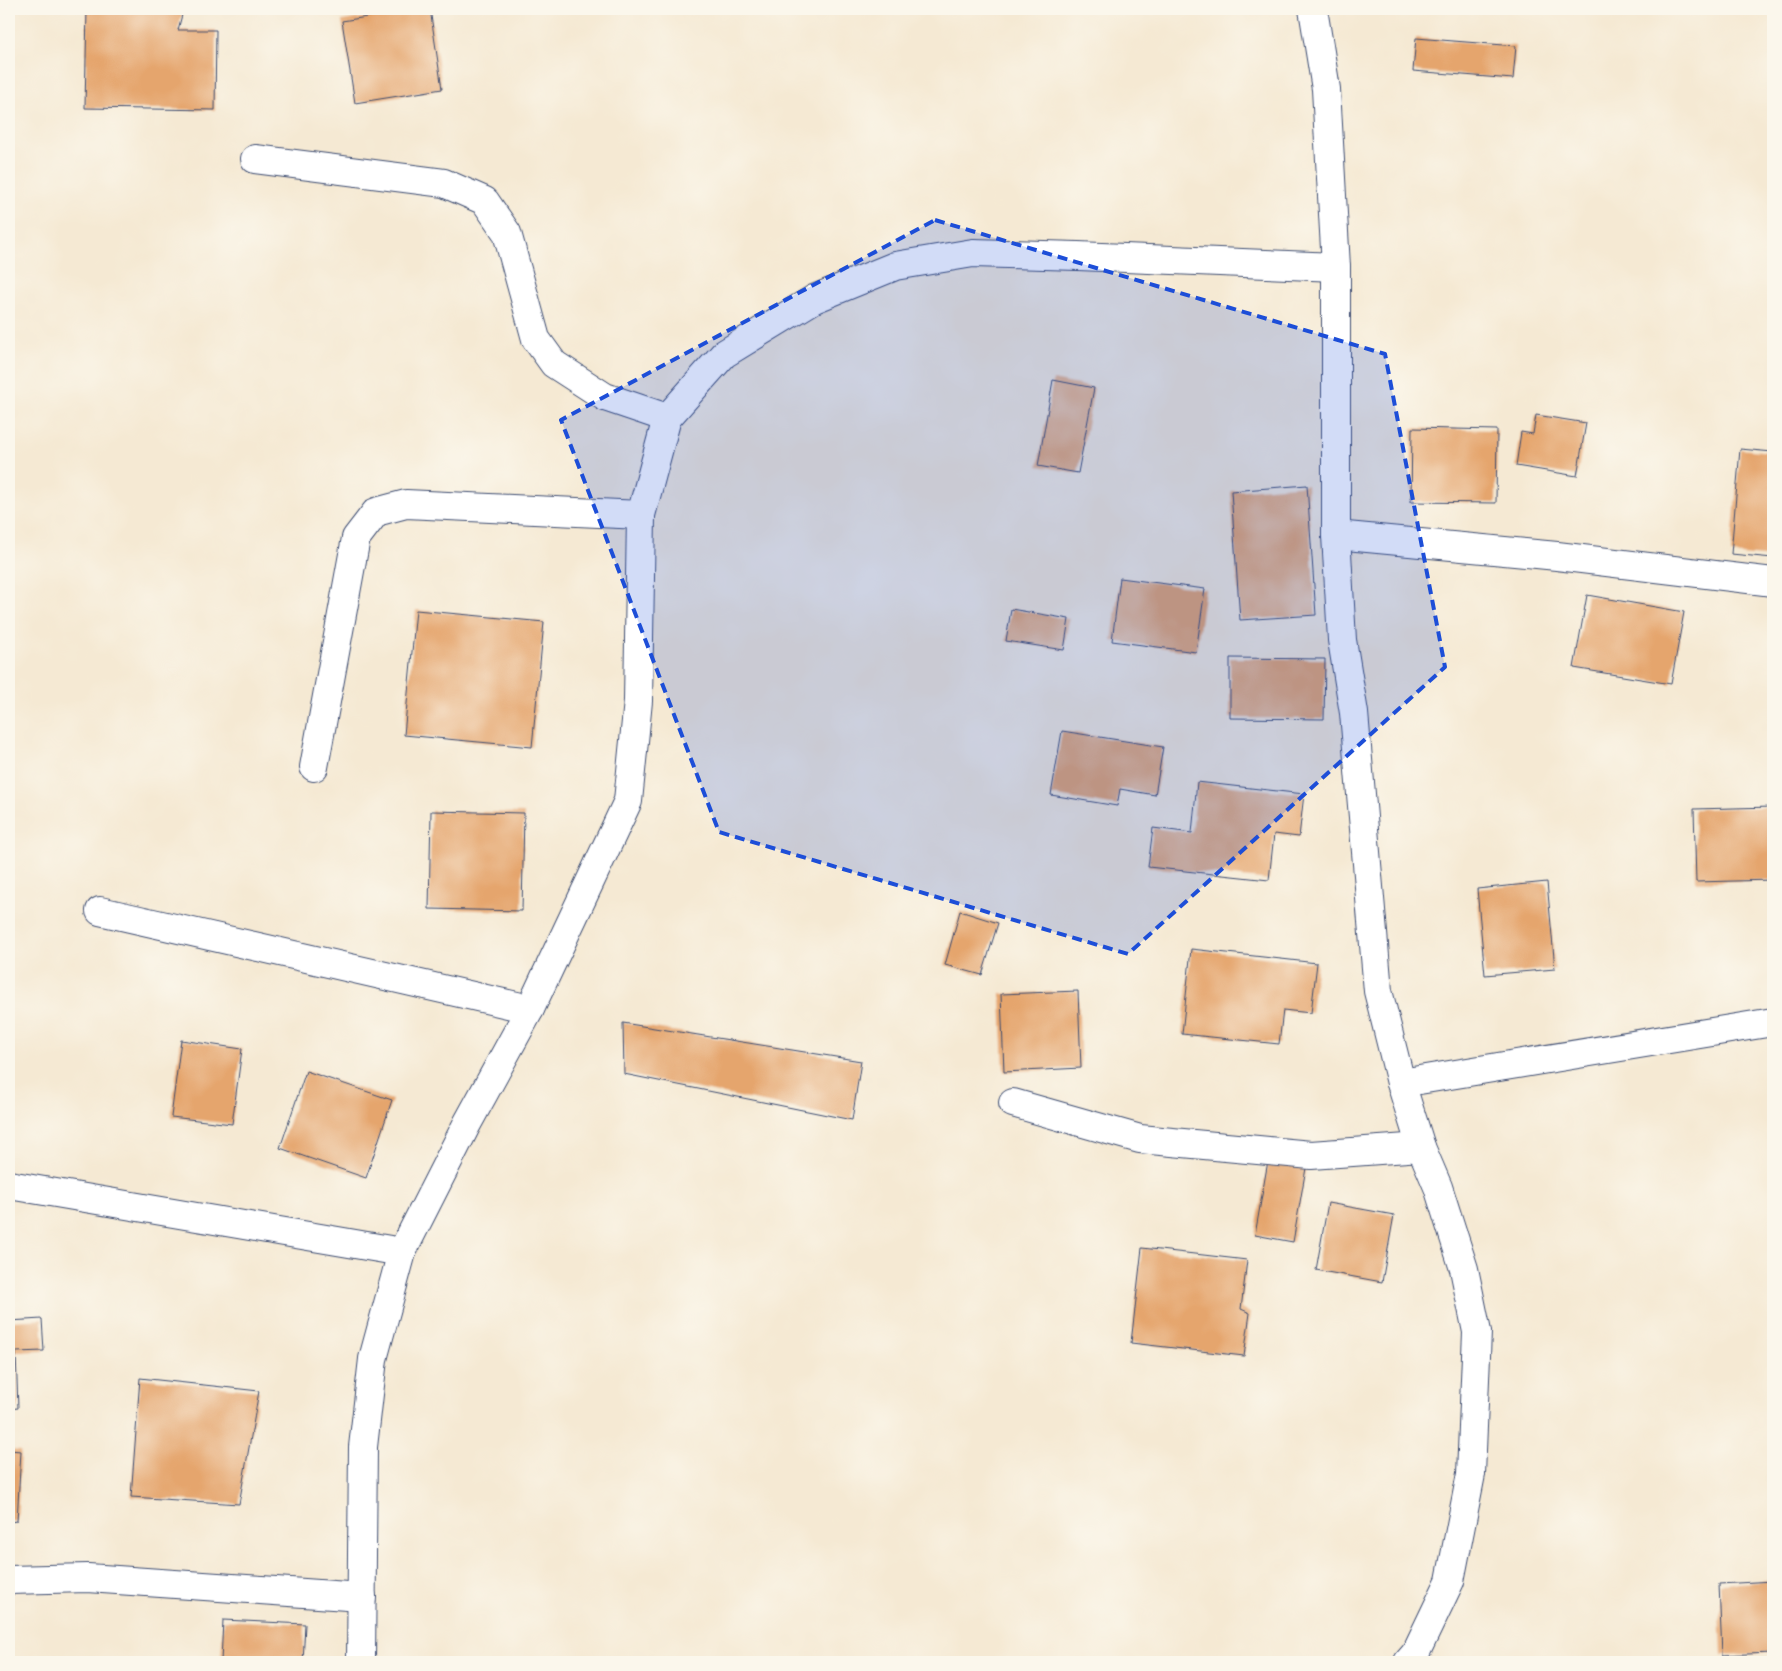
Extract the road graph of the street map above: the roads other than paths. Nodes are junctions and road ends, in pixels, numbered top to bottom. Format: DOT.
graph roads {
  1 [pos="1312,9"];
  2 [pos="255,158"];
  3 [pos="1336,267"];
  4 [pos="667,418"];
  5 [pos="641,515"];
  6 [pos="1336,534"];
  7 [pos="1773,582"];
  8 [pos="314,767"];
  9 [pos="100,911"];
  10 [pos="530,1009"];
  11 [pos="1773,1022"];
  12 [pos="1401,1083"];
  13 [pos="1013,1104"];
  14 [pos="1421,1147"];
  15 [pos="9,1186"];
  16 [pos="402,1252"];
  17 [pos="9,1580"];
  18 [pos="362,1597"];
  19 [pos="361,1662"];
  20 [pos="1408,1662"];
  1 -- 3 [label="street"];
  2 -- 4 [label="street"];
  3 -- 4 [label="street"];
  3 -- 6 [label="street"];
  4 -- 5 [label="street"];
  5 -- 8 [label="street"];
  5 -- 10 [label="street"];
  6 -- 7 [label="street"];
  6 -- 12 [label="street"];
  9 -- 10 [label="street"];
  10 -- 16 [label="street"];
  11 -- 12 [label="street"];
  12 -- 14 [label="street"];
  13 -- 14 [label="street"];
  14 -- 20 [label="street"];
  15 -- 16 [label="street"];
  16 -- 18 [label="street"];
  17 -- 18 [label="street"];
  18 -- 19 [label="street"];
}
